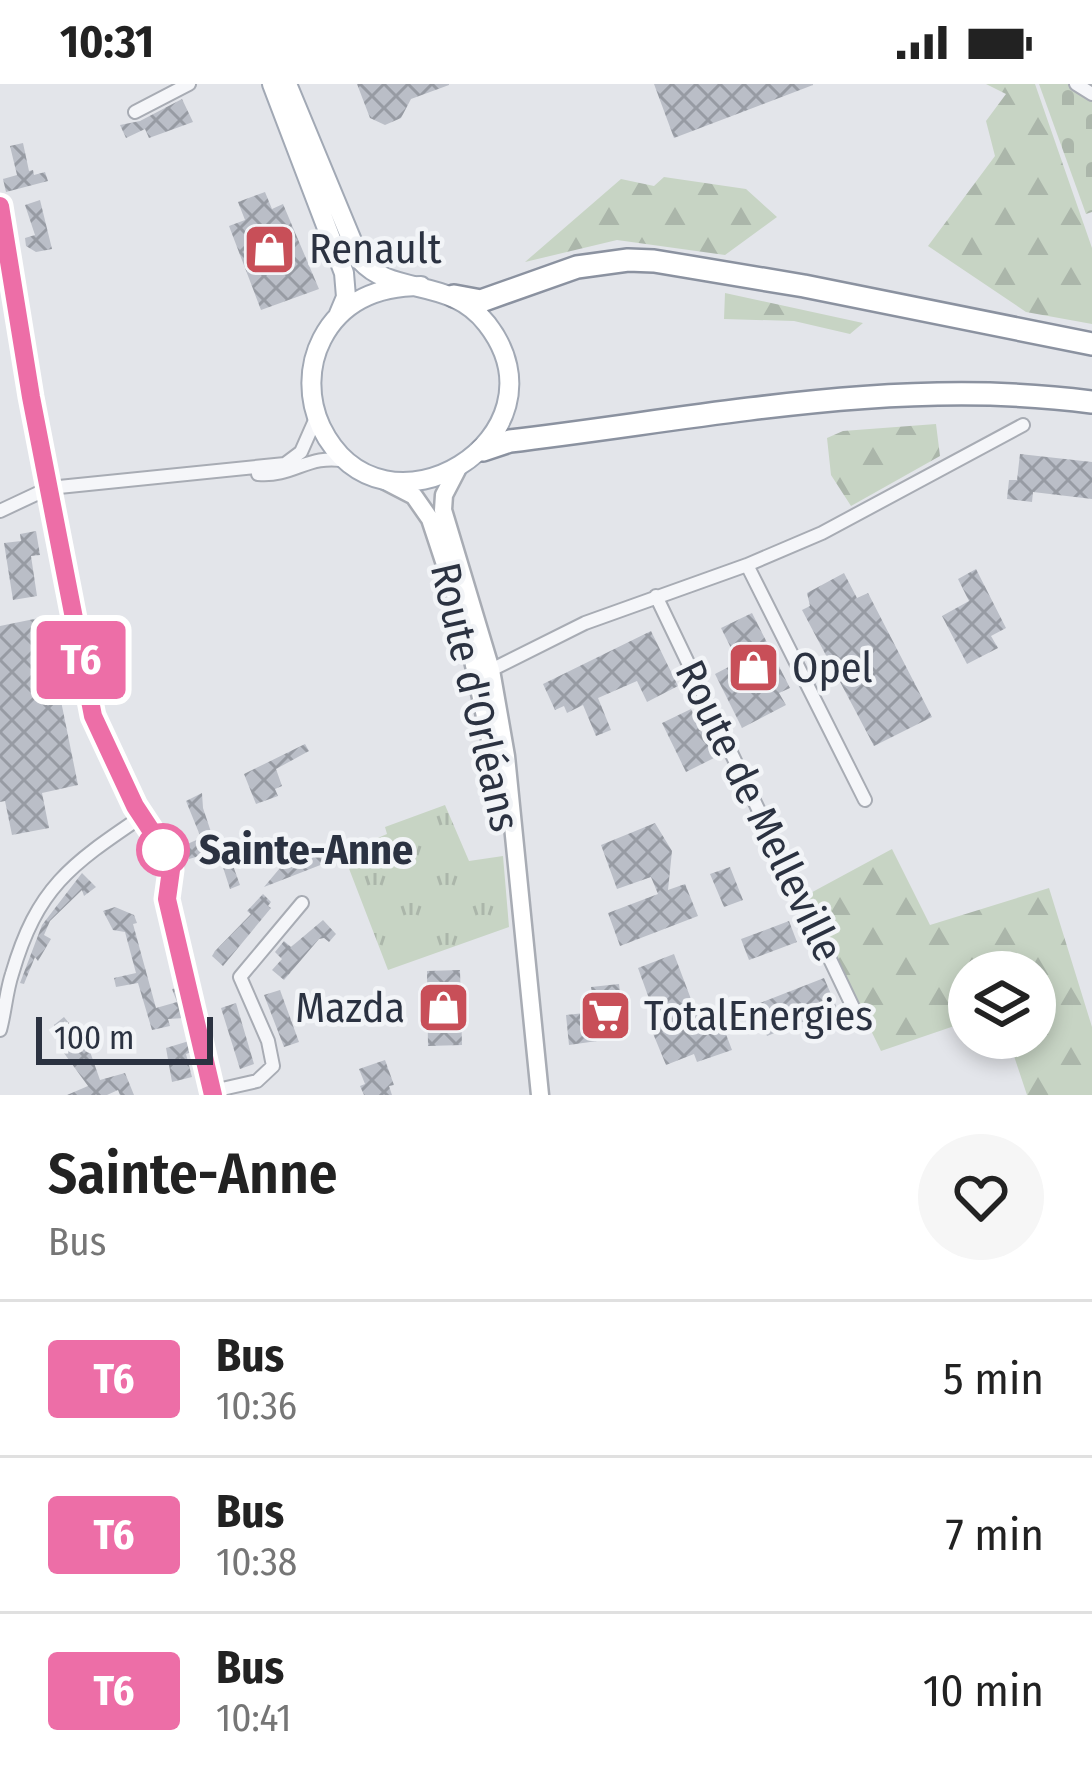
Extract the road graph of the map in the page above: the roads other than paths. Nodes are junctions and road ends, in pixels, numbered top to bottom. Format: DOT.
graph roads {
  1 [pos="189,84"];
  2 [pos="272,84"];
  3 [pos="286,84"];
  4 [pos="1076,84"];
  5 [pos="1092,94"];
  6 [pos="136,112"];
  7 [pos="0,206"];
  8 [pos="421,286"];
  9 [pos="454,296"];
  10 [pos="338,316"];
  11 [pos="1092,344"];
  12 [pos="1092,402"];
  13 [pos="316,417"];
  14 [pos="1023,425"];
  15 [pos="482,450"];
  16 [pos="348,461"];
  17 [pos="234,469"];
  18 [pos="457,470"];
  19 [pos="378,477"];
  20 [pos="49,488"];
  21 [pos="0,511"];
  22 [pos="747,565"];
  23 [pos="656,596"];
  24 [pos="491,670"];
  25 [pos="866,800"];
  26 [pos="141,817"];
  27 [pos="517,872"];
  28 [pos="302,903"];
  29 [pos="862,1026"];
  30 [pos="0,1030"];
  31 [pos="213,1093"];
  32 [pos="539,1095"];
  1 -- 6 [label="street"];
  2 -- 10 [label="main road"];
  3 -- 8 [label="main road"];
  4 -- 5 [label="street"];
  7 -- 20 [label="street"];
  8 -- 9 [label="main road"];
  8 -- 10 [label="main road"];
  9 -- 11 [label="highway"];
  9 -- 15 [label="main road"];
  10 -- 13 [label="main road"];
  12 -- 15 [label="highway"];
  13 -- 16 [label="main road"];
  13 -- 17 [label="street"];
  14 -- 22 [label="street"];
  15 -- 18 [label="main road"];
  16 -- 17 [label="street"];
  16 -- 19 [label="main road"];
  17 -- 20 [label="street"];
  18 -- 19 [label="main road"];
  18 -- 24 [label="main road, Route d'Orléans"];
  19 -- 27 [label="main road, Route d'Orléans"];
  20 -- 21 [label="street"];
  20 -- 26 [label="street"];
  22 -- 23 [label="street"];
  22 -- 25 [label="street"];
  23 -- 24 [label="street"];
  23 -- 29 [label="street, Route de Melleville"];
  24 -- 27 [label="main road, Route d'Orléans"];
  26 -- 30 [label="street"];
  26 -- 31 [label="street"];
  27 -- 32 [label="main road, Route d'Orléans"];
  28 -- 31 [label="street"];
}
